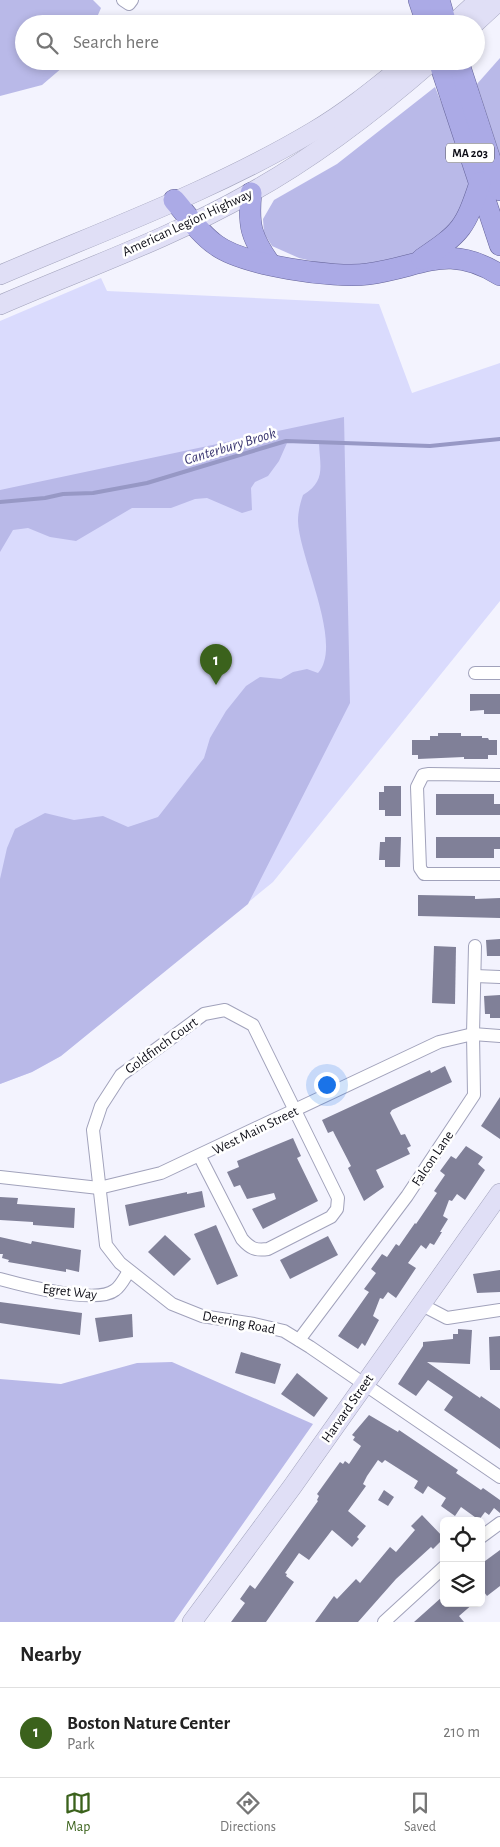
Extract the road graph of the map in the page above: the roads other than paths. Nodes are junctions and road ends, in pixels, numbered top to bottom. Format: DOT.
graph roads {
  1 [pos="124,0"];
  2 [pos="132,0"];
  3 [pos="419,0"];
  4 [pos="439,0"];
  5 [pos="479,0"];
  6 [pos="500,0"];
  7 [pos="424,15"];
  8 [pos="451,15"];
  9 [pos="465,15"];
  10 [pos="473,15"];
  11 [pos="413,70"];
  12 [pos="417,70"];
  13 [pos="431,70"];
  14 [pos="461,70"];
  15 [pos="480,183"];
  16 [pos="500,190"];
  17 [pos="251,193"];
  18 [pos="174,200"];
  19 [pos="193,222"];
  20 [pos="500,245"];
  21 [pos="417,262"];
  22 [pos="270,264"];
  23 [pos="0,275"];
  24 [pos="500,275"];
  25 [pos="0,304"];
  26 [pos="475,673"];
  27 [pos="500,673"];
  28 [pos="500,775"];
  29 [pos="500,874"];
  30 [pos="475,946"];
  31 [pos="475,976"];
  32 [pos="500,976"];
  33 [pos="473,1034"];
  34 [pos="500,1036"];
  35 [pos="294,1110"];
  36 [pos="200,1157"];
  37 [pos="0,1176"];
  38 [pos="99,1188"];
  39 [pos="500,1193"];
  40 [pos="129,1271"];
  41 [pos="0,1279"];
  42 [pos="420,1304"];
  43 [pos="500,1310"];
  44 [pos="299,1340"];
  45 [pos="364,1384"];
  46 [pos="500,1478"];
  47 [pos="500,1523"];
  48 [pos="485,1534"];
  49 [pos="440,1571"];
  50 [pos="192,1622"];
  51 [pos="384,1622"];
  1 -- 2 [label="street"];
  3 -- 7 [label="highway"];
  4 -- 8 [label="highway"];
  5 -- 9 [label="main road"];
  6 -- 10 [label="main road"];
  11 -- 18 [label="main road, American Legion Highway"];
  12 -- 17 [label="main road, American Legion Highway"];
  13 -- 15 [label="highway, MA 203"];
  14 -- 16 [label="highway, MA 203"];
  15 -- 20 [label="highway, MA 203"];
  15 -- 21 [label="highway"];
  17 -- 19 [label="main road, American Legion Highway"];
  17 -- 22 [label="highway"];
  18 -- 19 [label="highway"];
  18 -- 23 [label="main road, American Legion Highway"];
  19 -- 22 [label="highway"];
  19 -- 25 [label="main road, American Legion Highway"];
  21 -- 22 [label="highway"];
  21 -- 24 [label="highway"];
  26 -- 27 [label="street"];
  28 -- 29 [label="street"];
  30 -- 31 [label="street, Falcon Lane"];
  31 -- 32 [label="street"];
  31 -- 33 [label="street, Falcon Lane"];
  33 -- 34 [label="street, West Main Street"];
  33 -- 35 [label="street, West Main Street"];
  33 -- 44 [label="street, Falcon Lane"];
  35 -- 36 [label="street, West Main Street"];
  35 -- 36 [label="street, Goldfinch Court"];
  35 -- 38 [label="street, Goldfinch Court"];
  36 -- 38 [label="street, West Main Street"];
  37 -- 38 [label="street, West Main Street"];
  38 -- 40 [label="street, Deering Road"];
  39 -- 42 [label="main road, Harvard Street"];
  40 -- 41 [label="street, Egret Way"];
  40 -- 44 [label="street, Deering Road"];
  42 -- 43 [label="street"];
  42 -- 45 [label="main road, Harvard Street"];
  44 -- 45 [label="street, Deering Road"];
  45 -- 46 [label="street, Deering Road"];
  45 -- 50 [label="main road, Harvard Street"];
  47 -- 48 [label="street"];
  49 -- 51 [label="street"];
}
